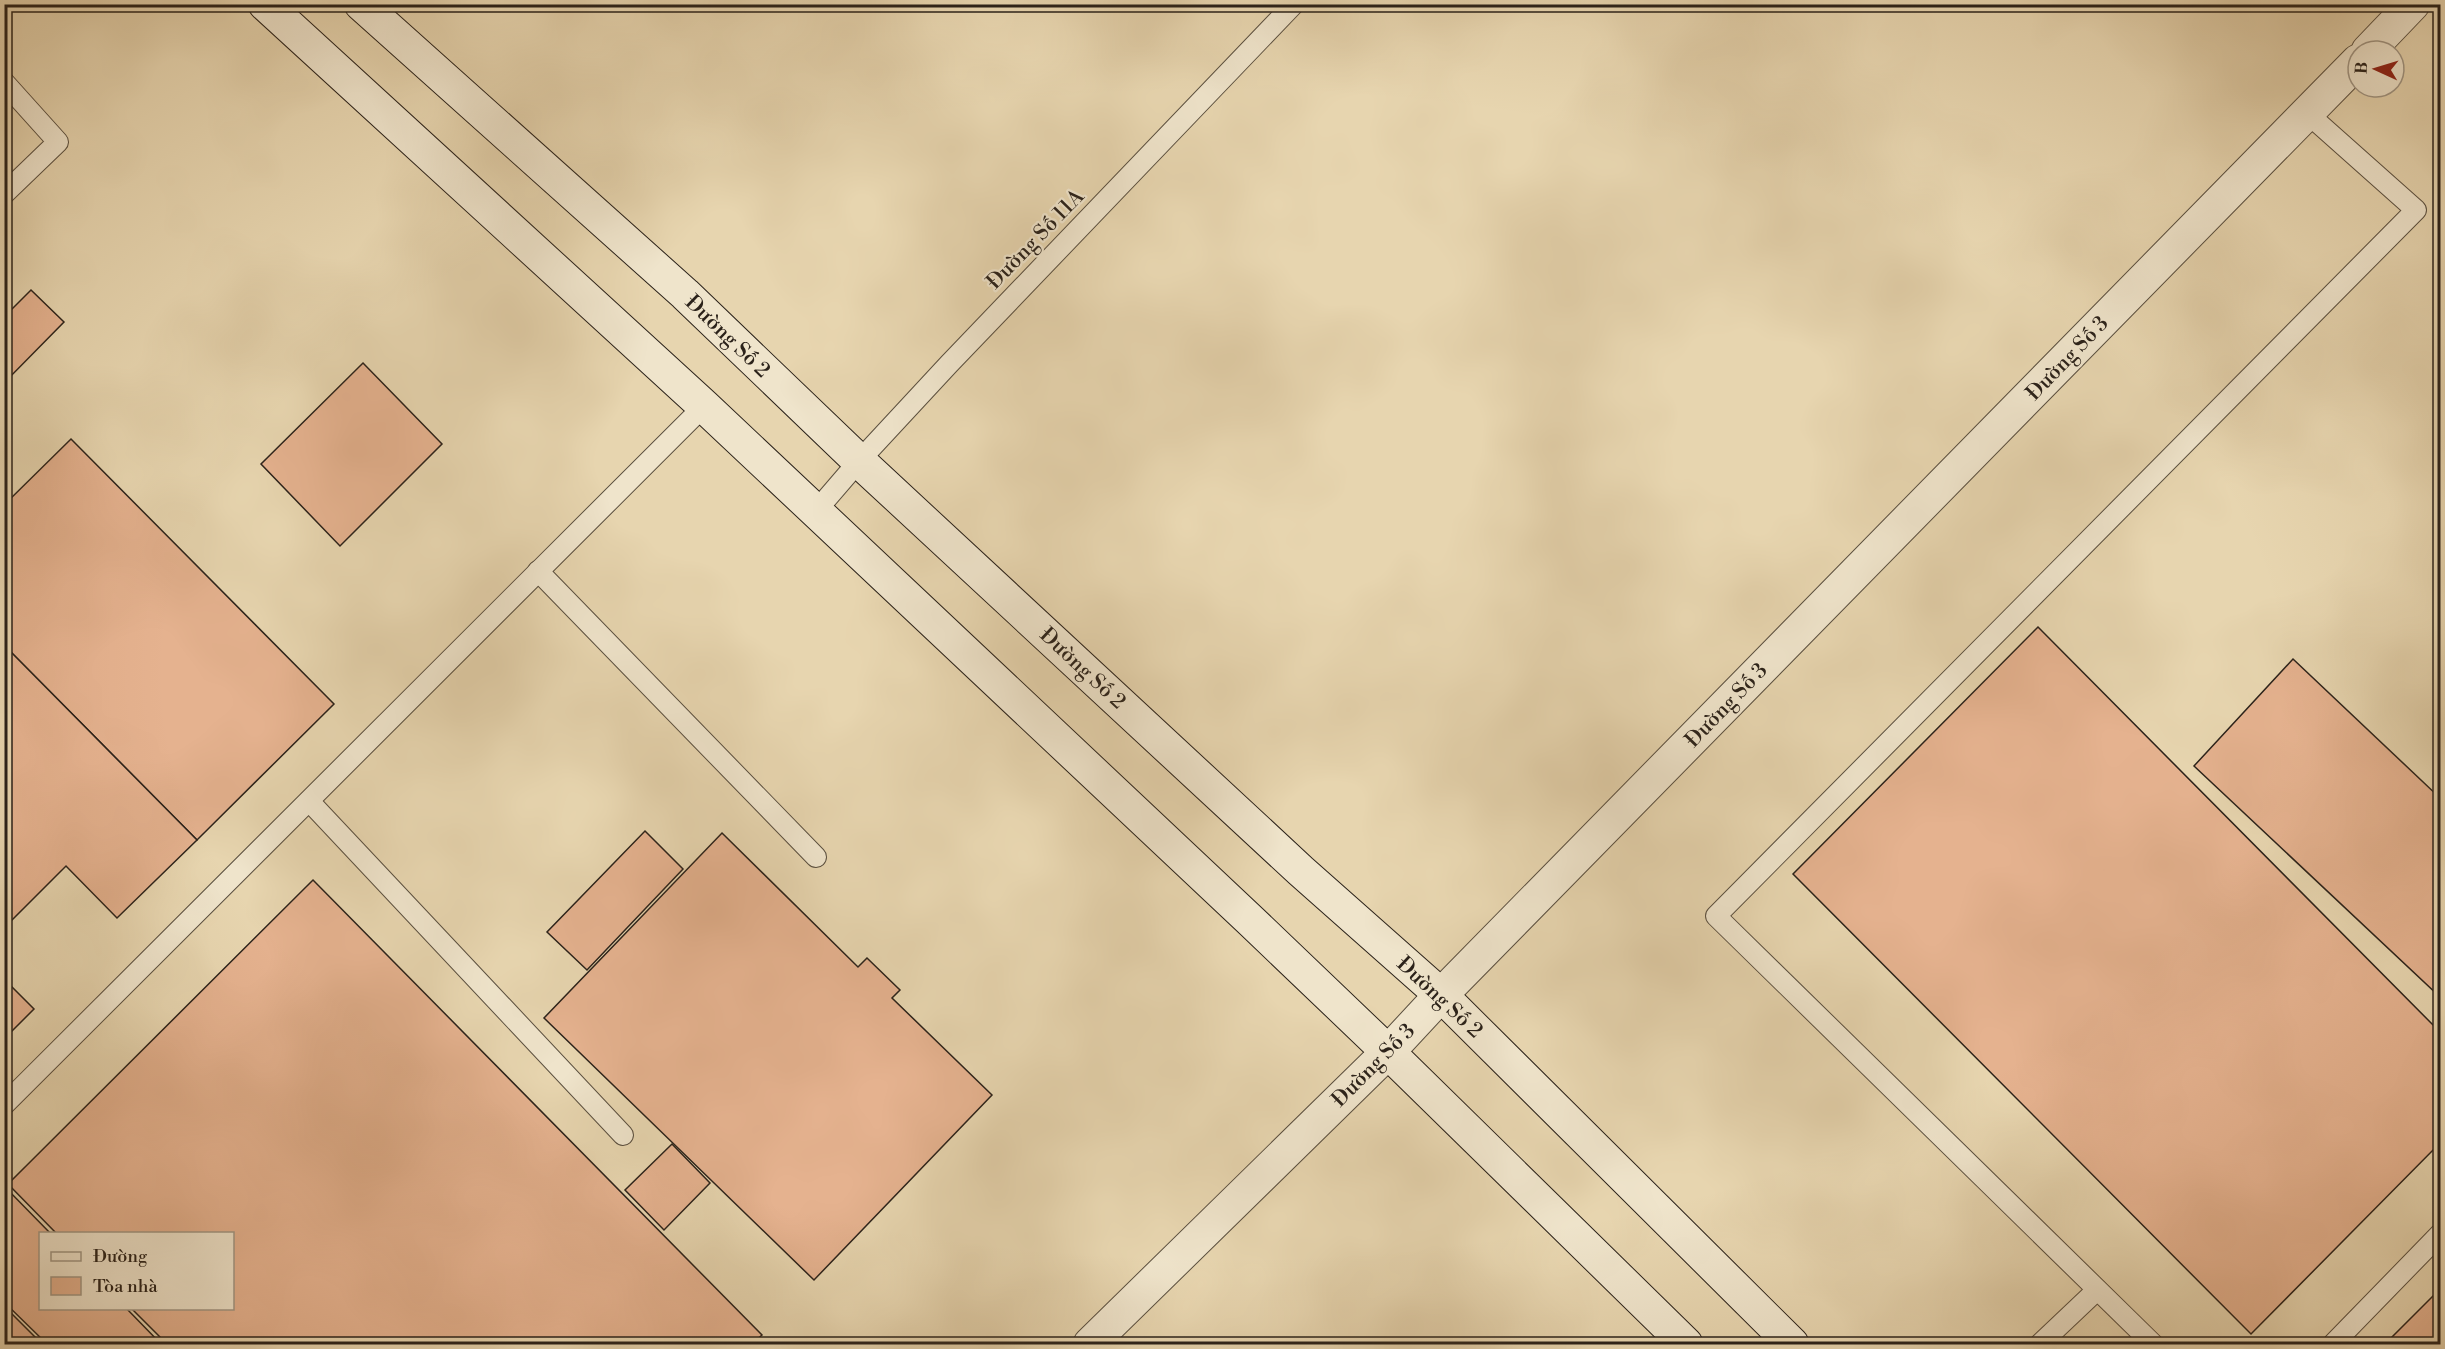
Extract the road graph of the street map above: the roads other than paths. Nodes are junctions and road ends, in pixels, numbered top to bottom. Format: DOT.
graph roads {
  1 [pos="265,4"];
  2 [pos="361,4"];
  3 [pos="1294,4"];
  4 [pos="2413,4"];
  5 [pos="2379,39"];
  6 [pos="2346,73"];
  7 [pos="4,82"];
  8 [pos="2307,113"];
  9 [pos="4,194"];
  10 [pos="704,405"];
  11 [pos="859,461"];
  12 [pos="816,511"];
  13 [pos="538,572"];
  14 [pos="309,801"];
  15 [pos="816,856"];
  16 [pos="1441,995"];
  17 [pos="1388,1052"];
  18 [pos="4,1105"];
  19 [pos="623,1135"];
  20 [pos="2440,1234"];
  21 [pos="2097,1290"];
  22 [pos="1090,1344"];
  23 [pos="1686,1344"];
  24 [pos="1792,1344"];
  25 [pos="2040,1344"];
  26 [pos="2153,1344"];
  27 [pos="2333,1344"];
  1 -- 10 [label="street"];
  2 -- 11 [label="street, Đường Số 2"];
  3 -- 11 [label="lane, Đường Số 11A"];
  4 -- 5 [label="street"];
  6 -- 8 [label="street, Đường Số 3"];
  7 -- 9 [label="lane"];
  8 -- 16 [label="street, Đường Số 3"];
  8 -- 21 [label="lane"];
  10 -- 12 [label="street"];
  10 -- 13 [label="lane"];
  11 -- 12 [label="lane, Đường Số 11A"];
  11 -- 16 [label="street, Đường Số 2"];
  12 -- 17 [label="street"];
  13 -- 14 [label="lane"];
  13 -- 15 [label="lane"];
  14 -- 18 [label="lane"];
  14 -- 19 [label="lane"];
  16 -- 17 [label="street, Đường Số 3"];
  16 -- 24 [label="street, Đường Số 2"];
  17 -- 22 [label="street, Đường Số 3"];
  17 -- 23 [label="street"];
  20 -- 27 [label="lane"];
  21 -- 25 [label="lane"];
  21 -- 26 [label="lane"];
}
